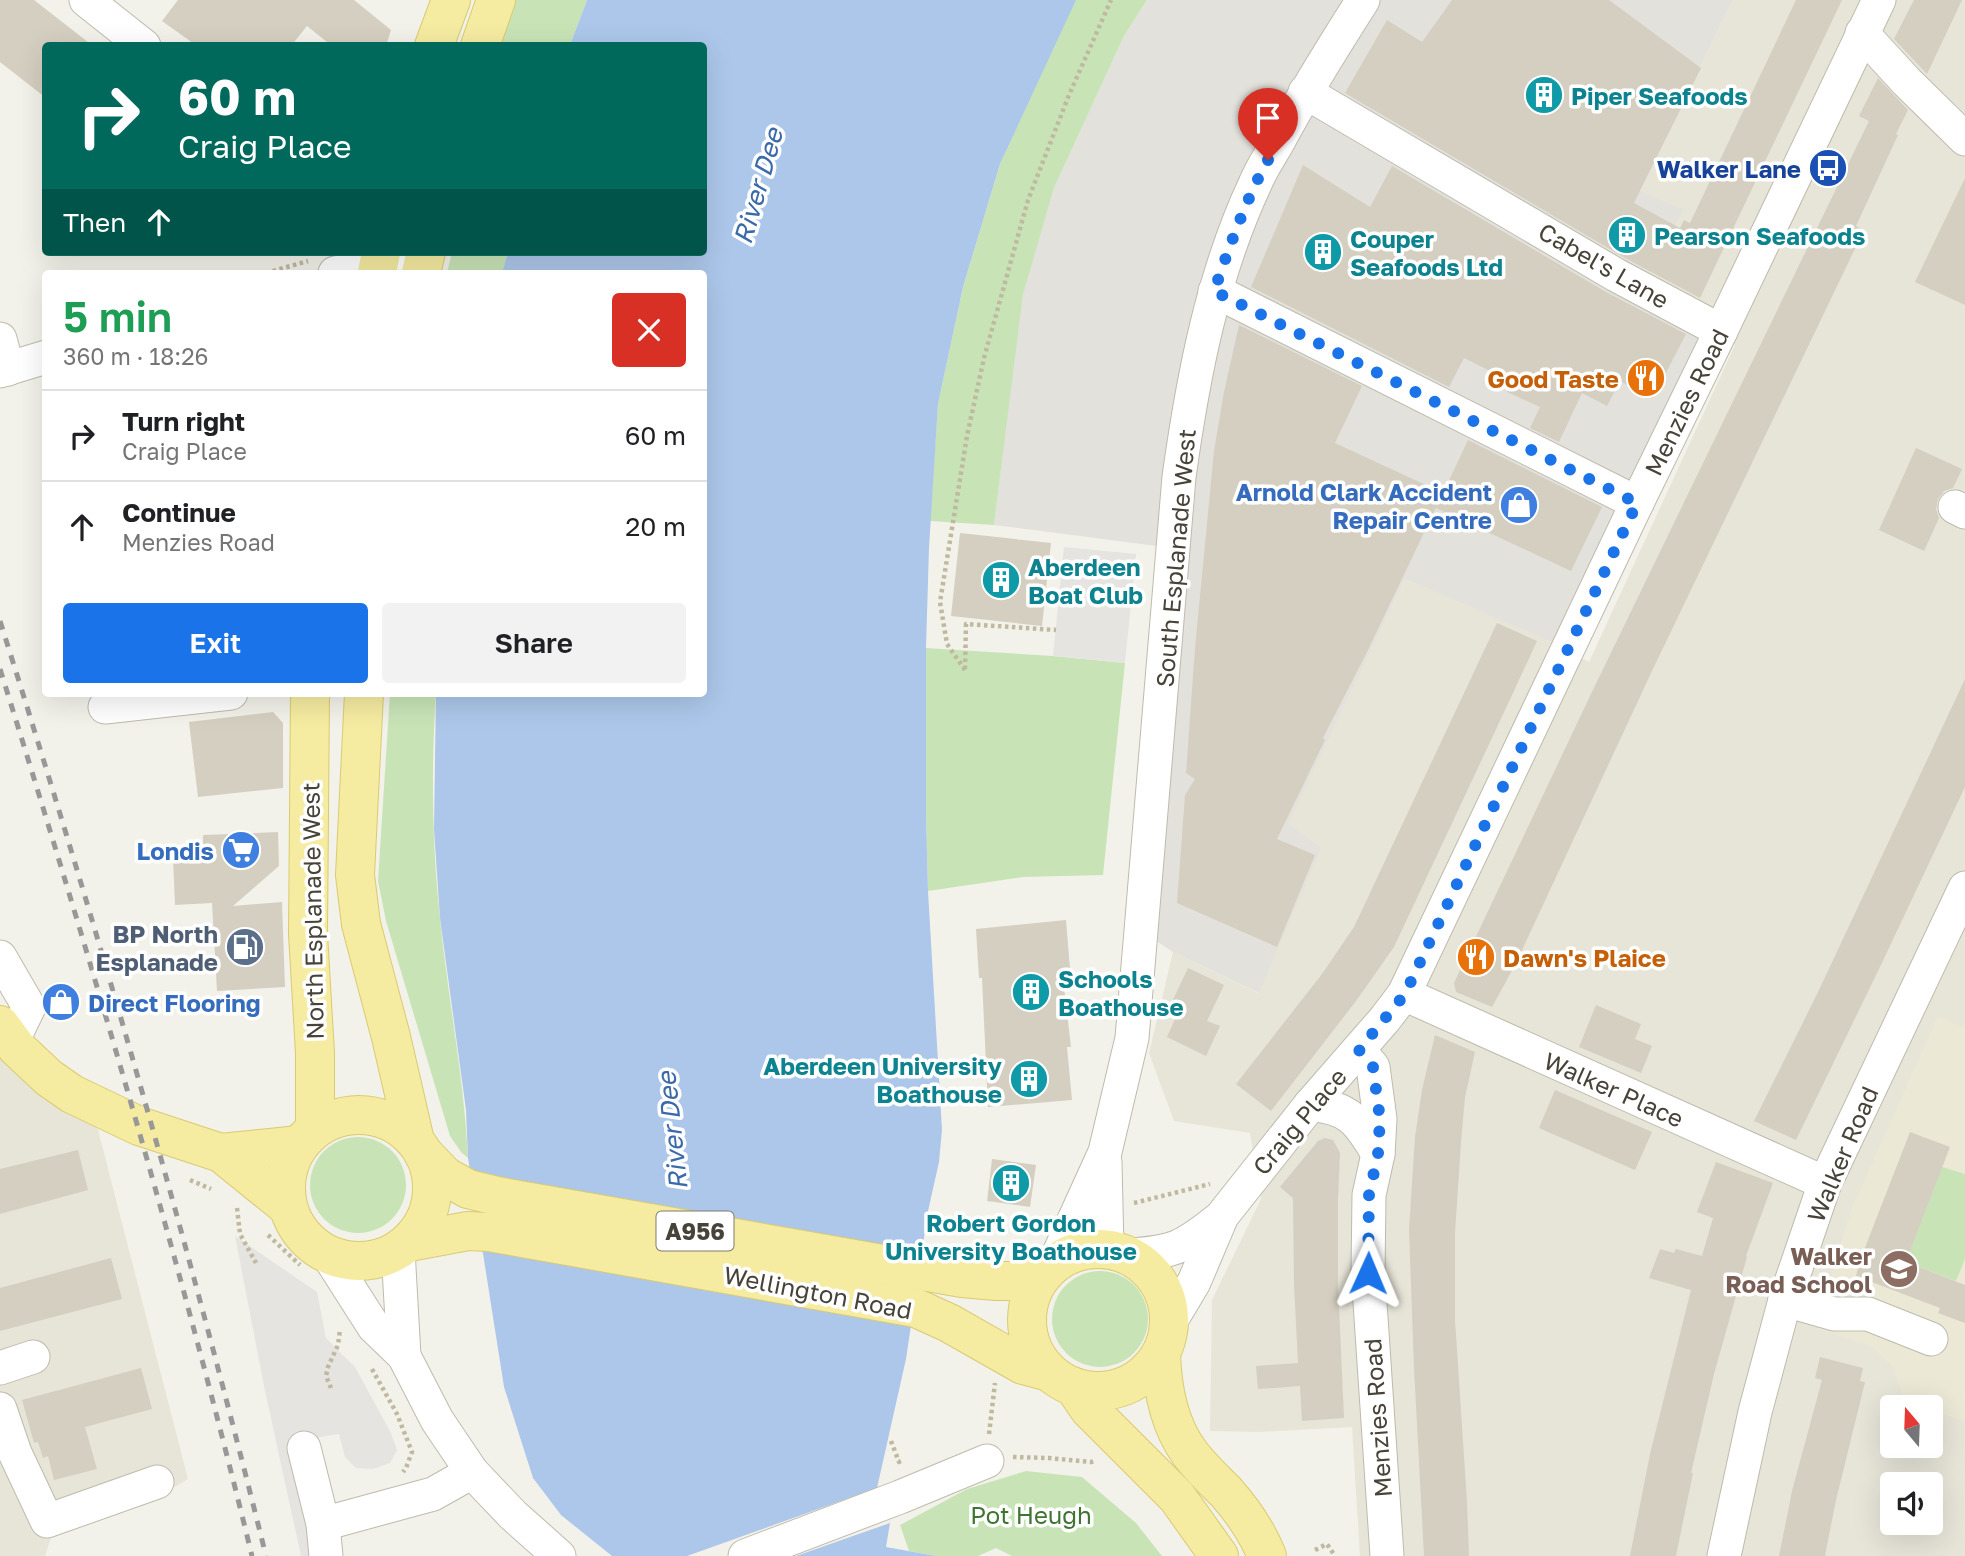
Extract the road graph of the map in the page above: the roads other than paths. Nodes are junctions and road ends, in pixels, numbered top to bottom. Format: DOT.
graph roads {
  1 [pos="86,0"];
  2 [pos="451,0"];
  3 [pos="496,0"];
  4 [pos="1363,0"];
  5 [pos="1879,0"];
  6 [pos="120,10"];
  7 [pos="1863,33"];
  8 [pos="141,42"];
  9 [pos="436,42"];
  10 [pos="481,42"];
  11 [pos="1305,92"];
  12 [pos="1965,139"];
  13 [pos="424,261"];
  14 [pos="379,263"];
  15 [pos="325,266"];
  16 [pos="1214,291"];
  17 [pos="1721,331"];
  18 [pos="42,357"];
  19 [pos="3,359"];
  20 [pos="1637,503"];
  21 [pos="195,697"];
  22 [pos="310,697"];
  23 [pos="364,697"];
  24 [pos="105,707"];
  25 [pos="1965,888"];
  26 [pos="0,957"];
  27 [pos="1405,994"];
  28 [pos="7,1044"];
  29 [pos="1359,1050"];
  30 [pos="1310,1105"];
  31 [pos="307,1137"];
  32 [pos="419,1147"];
  33 [pos="1105,1152"];
  34 [pos="221,1153"];
  35 [pos="1378,1154"];
  36 [pos="1825,1183"];
  37 [pos="1222,1216"];
  38 [pos="277,1220"];
  39 [pos="404,1246"];
  40 [pos="1119,1252"];
  41 [pos="315,1261"];
  42 [pos="1048,1268"];
  43 [pos="1785,1300"];
  44 [pos="1165,1338"];
  45 [pos="1931,1339"];
  46 [pos="404,1356"];
  47 [pos="33,1357"];
  48 [pos="0,1368"];
  49 [pos="1062,1380"];
  50 [pos="0,1409"];
  51 [pos="304,1448"];
  52 [pos="976,1465"];
  53 [pos="472,1472"];
  54 [pos="157,1482"];
  55 [pos="324,1540"];
  56 [pos="559,1556"];
  57 [pos="745,1556"];
  58 [pos="1219,1556"];
  59 [pos="1267,1556"];
  60 [pos="1387,1556"];
  61 [pos="1724,1556"];
  1 -- 6 [label="street"];
  2 -- 9 [label="main road"];
  3 -- 10 [label="main road"];
  4 -- 11 [label="street, South Esplanade West"];
  5 -- 7 [label="street, Menzies Road"];
  6 -- 8 [label="street"];
  7 -- 12 [label="street"];
  7 -- 17 [label="street, Menzies Road"];
  11 -- 16 [label="street, South Esplanade West"];
  11 -- 17 [label="street, Cabel's Lane"];
  13 -- 14 [label="street"];
  14 -- 15 [label="street"];
  16 -- 20 [label="street"];
  16 -- 33 [label="street, South Esplanade West"];
  17 -- 20 [label="street, Menzies Road"];
  18 -- 19 [label="street"];
  20 -- 27 [label="street, Menzies Road"];
  21 -- 24 [label="street"];
  22 -- 31 [label="main road, North Esplanade West"];
  23 -- 32 [label="main road, North Esplanade West"];
  25 -- 36 [label="street, Walker Road"];
  26 -- 28 [label="street"];
  27 -- 29 [label="street, Craig Place"];
  27 -- 36 [label="street, Walker Place"];
  28 -- 34 [label="main road"];
  29 -- 30 [label="street, Craig Place"];
  29 -- 35 [label="street, Menzies Road"];
  30 -- 35 [label="street"];
  30 -- 37 [label="street, Craig Place"];
  31 -- 32 [label="main road, A956"];
  31 -- 34 [label="main road"];
  31 -- 38 [label="main road"];
  32 -- 39 [label="main road"];
  32 -- 42 [label="main road, Wellington Road / A956"];
  33 -- 40 [label="street, South Esplanade West"];
  33 -- 42 [label="street, South Esplanade West"];
  34 -- 38 [label="main road"];
  35 -- 60 [label="street, Menzies Road"];
  36 -- 43 [label="street, Walker Road"];
  37 -- 40 [label="street, Craig Place"];
  37 -- 44 [label="street, Craig Place"];
  38 -- 41 [label="main road"];
  39 -- 41 [label="main road, A956"];
  39 -- 46 [label="street"];
  39 -- 49 [label="main road, Wellington Road / A956"];
  40 -- 42 [label="main road, A956"];
  40 -- 44 [label="main road"];
  41 -- 46 [label="street"];
  42 -- 49 [label="main road"];
  43 -- 45 [label="street"];
  43 -- 61 [label="street, Walker Road"];
  44 -- 49 [label="main road, A956"];
  44 -- 59 [label="main road"];
  46 -- 53 [label="street"];
  47 -- 48 [label="street"];
  49 -- 58 [label="main road"];
  50 -- 54 [label="street"];
  51 -- 55 [label="street"];
  52 -- 57 [label="street"];
  53 -- 55 [label="street"];
  53 -- 56 [label="street"];
}
